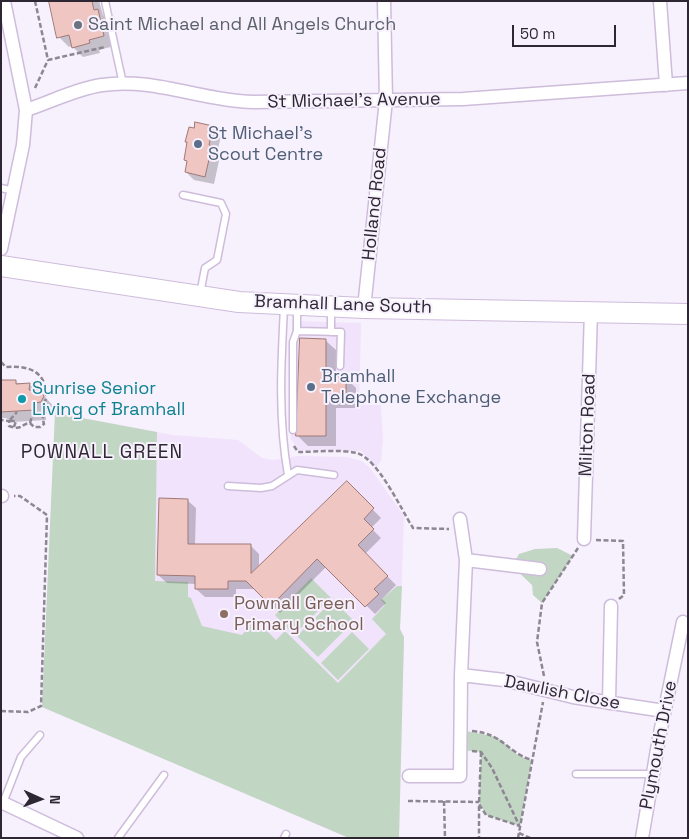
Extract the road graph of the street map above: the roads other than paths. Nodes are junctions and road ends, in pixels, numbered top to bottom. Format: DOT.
graph roads {
  1 [pos="4,1"];
  2 [pos="106,1"];
  3 [pos="384,1"];
  4 [pos="660,1"];
  5 [pos="688,83"];
  6 [pos="123,84"];
  7 [pos="666,85"];
  8 [pos="386,100"];
  9 [pos="26,110"];
  10 [pos="8,190"];
  11 [pos="183,195"];
  12 [pos="1,249"];
  13 [pos="1,266"];
  14 [pos="199,296"];
  15 [pos="290,304"];
  16 [pos="331,306"];
  17 [pos="364,308"];
  18 [pos="591,311"];
  19 [pos="688,314"];
  20 [pos="296,331"];
  21 [pos="331,332"];
  22 [pos="340,366"];
  23 [pos="293,430"];
  24 [pos="288,475"];
  25 [pos="334,475"];
  26 [pos="228,486"];
  27 [pos="462,524"];
  28 [pos="584,539"];
  29 [pos="466,560"];
  30 [pos="540,569"];
  31 [pos="611,606"];
  32 [pos="683,622"];
  33 [pos="461,675"];
  34 [pos="609,703"];
  35 [pos="664,711"];
  36 [pos="40,735"];
  37 [pos="164,774"];
  38 [pos="576,774"];
  39 [pos="653,774"];
  40 [pos="410,776"];
  41 [pos="2,802"];
  42 [pos="77,838"];
  43 [pos="118,838"];
  44 [pos="642,838"];
  1 -- 9 [label="street"];
  2 -- 6 [label="lane"];
  3 -- 8 [label="street, Holland Road"];
  4 -- 7 [label="street"];
  5 -- 7 [label="street, St Michael's Avenue"];
  6 -- 8 [label="street, St Michael's Avenue"];
  6 -- 9 [label="street, St Michael's Avenue"];
  7 -- 8 [label="street, St Michael's Avenue"];
  8 -- 17 [label="street, Holland Road"];
  9 -- 10 [label="street"];
  10 -- 12 [label="street"];
  11 -- 14 [label="lane"];
  13 -- 14 [label="main road, Bramhall Lane South"];
  14 -- 15 [label="main road, Bramhall Lane South"];
  15 -- 16 [label="main road, Bramhall Lane South"];
  15 -- 20 [label="lane"];
  15 -- 24 [label="lane"];
  16 -- 17 [label="main road, Bramhall Lane South"];
  16 -- 21 [label="lane"];
  17 -- 18 [label="main road, Bramhall Lane South"];
  18 -- 19 [label="main road, Bramhall Lane South"];
  18 -- 28 [label="street, Milton Road"];
  20 -- 21 [label="lane"];
  20 -- 23 [label="lane"];
  21 -- 22 [label="lane"];
  24 -- 25 [label="lane"];
  24 -- 26 [label="lane"];
  27 -- 29 [label="street"];
  29 -- 30 [label="street"];
  29 -- 33 [label="street"];
  31 -- 34 [label="street"];
  32 -- 35 [label="street, Plymouth Drive"];
  33 -- 34 [label="street, Dawlish Close"];
  33 -- 40 [label="street"];
  34 -- 35 [label="street, Dawlish Close"];
  35 -- 39 [label="street, Plymouth Drive"];
  36 -- 41 [label="lane"];
  37 -- 43 [label="lane"];
  38 -- 39 [label="lane"];
  39 -- 44 [label="street, Plymouth Drive"];
  41 -- 42 [label="street"];
}
